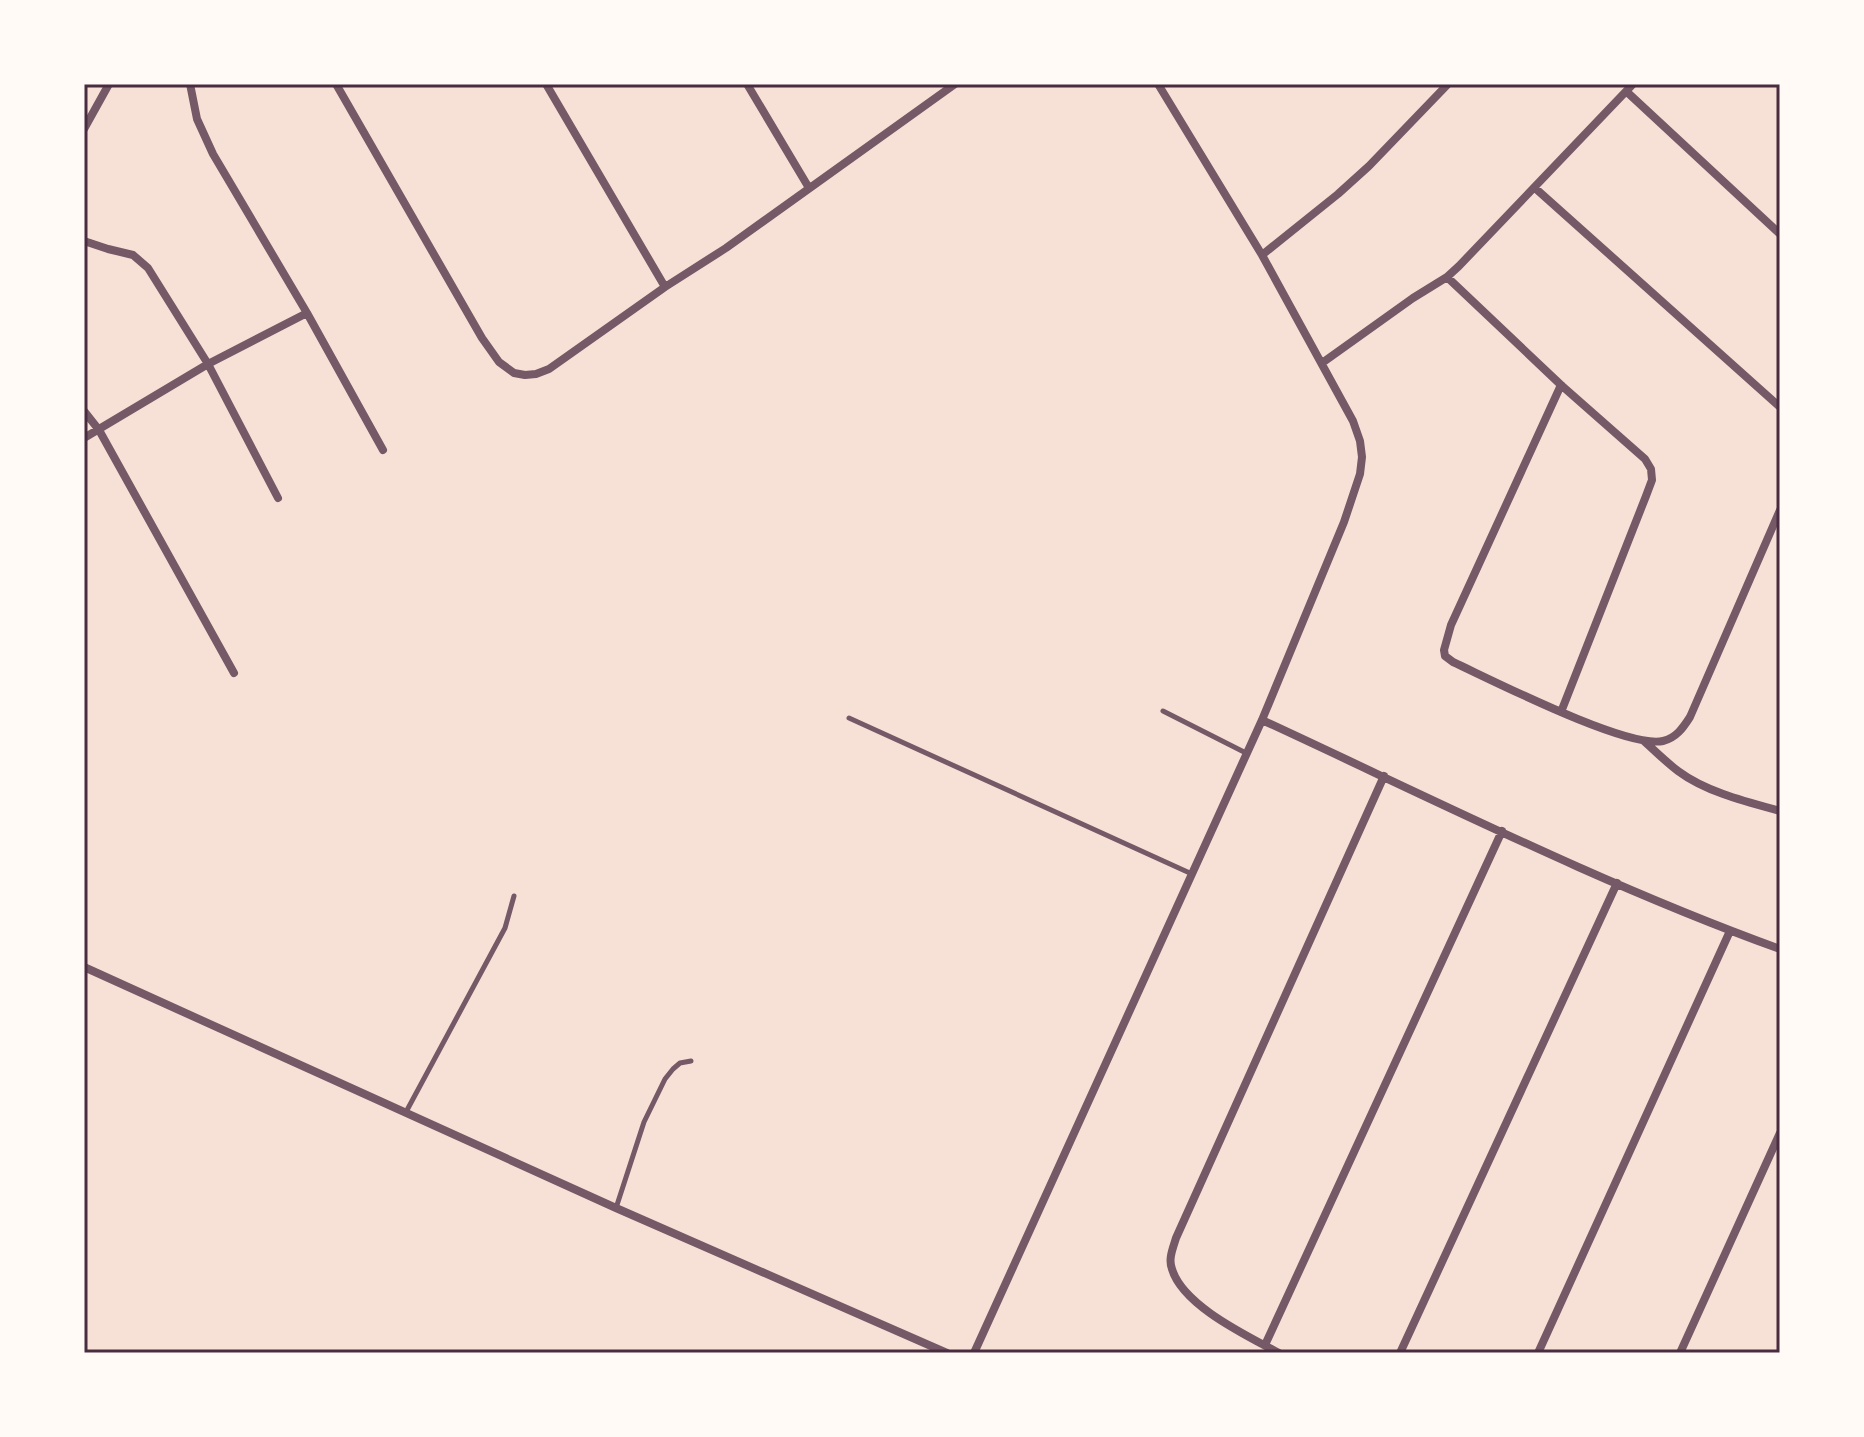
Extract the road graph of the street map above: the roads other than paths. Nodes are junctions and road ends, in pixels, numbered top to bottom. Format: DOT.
graph roads {
  1 [pos="109,84"];
  2 [pos="190,84"];
  3 [pos="336,84"];
  4 [pos="546,84"];
  5 [pos="747,84"];
  6 [pos="1158,84"];
  7 [pos="1448,84"];
  8 [pos="1633,84"];
  9 [pos="953,85"];
  10 [pos="1627,92"];
  11 [pos="84,129"];
  12 [pos="809,188"];
  13 [pos="1535,188"];
  14 [pos="1780,234"];
  15 [pos="84,241"];
  16 [pos="1262,255"];
  17 [pos="1447,277"];
  18 [pos="665,287"];
  19 [pos="307,313"];
  20 [pos="1322,363"];
  21 [pos="208,364"];
  22 [pos="1561,385"];
  23 [pos="1780,407"];
  24 [pos="84,411"];
  25 [pos="99,430"];
  26 [pos="84,438"];
  27 [pos="383,450"];
  28 [pos="278,498"];
  29 [pos="1780,510"];
  30 [pos="234,673"];
  31 [pos="1163,711"];
  32 [pos="1561,712"];
  33 [pos="849,718"];
  34 [pos="1262,720"];
  35 [pos="1644,741"];
  36 [pos="1246,753"];
  37 [pos="1384,776"];
  38 [pos="1780,811"];
  39 [pos="1502,831"];
  40 [pos="1192,874"];
  41 [pos="1617,883"];
  42 [pos="514,896"];
  43 [pos="1730,931"];
  44 [pos="1780,949"];
  45 [pos="84,967"];
  46 [pos="691,1061"];
  47 [pos="406,1112"];
  48 [pos="1780,1133"];
  49 [pos="616,1208"];
  50 [pos="1265,1345"];
  51 [pos="947,1353"];
  52 [pos="974,1353"];
  53 [pos="1279,1353"];
  54 [pos="1400,1353"];
  55 [pos="1538,1353"];
  56 [pos="1680,1353"];
  1 -- 11 [label="street"];
  2 -- 19 [label="street"];
  3 -- 18 [label="street"];
  4 -- 18 [label="street"];
  5 -- 12 [label="street"];
  6 -- 16 [label="street"];
  7 -- 16 [label="street"];
  8 -- 10 [label="street"];
  9 -- 12 [label="street"];
  10 -- 13 [label="street"];
  10 -- 14 [label="street"];
  12 -- 18 [label="street"];
  13 -- 17 [label="street"];
  13 -- 23 [label="street"];
  15 -- 21 [label="street"];
  16 -- 20 [label="street"];
  17 -- 20 [label="street"];
  17 -- 22 [label="street"];
  19 -- 21 [label="street"];
  19 -- 27 [label="street"];
  20 -- 34 [label="street"];
  21 -- 25 [label="street"];
  21 -- 28 [label="street"];
  22 -- 32 [label="street"];
  22 -- 32 [label="street"];
  24 -- 25 [label="street"];
  25 -- 26 [label="street"];
  25 -- 30 [label="street"];
  29 -- 35 [label="street"];
  31 -- 36 [label="lane"];
  32 -- 35 [label="street"];
  33 -- 40 [label="lane"];
  34 -- 36 [label="street"];
  34 -- 37 [label="street"];
  35 -- 38 [label="street"];
  36 -- 40 [label="street"];
  37 -- 39 [label="street"];
  37 -- 50 [label="street"];
  39 -- 41 [label="street"];
  39 -- 50 [label="street"];
  40 -- 52 [label="street"];
  41 -- 43 [label="street"];
  41 -- 54 [label="street"];
  42 -- 47 [label="lane"];
  43 -- 44 [label="street"];
  43 -- 55 [label="street"];
  45 -- 47 [label="street"];
  46 -- 49 [label="lane"];
  47 -- 49 [label="street"];
  48 -- 56 [label="street"];
  49 -- 51 [label="street"];
  50 -- 53 [label="street"];
}
